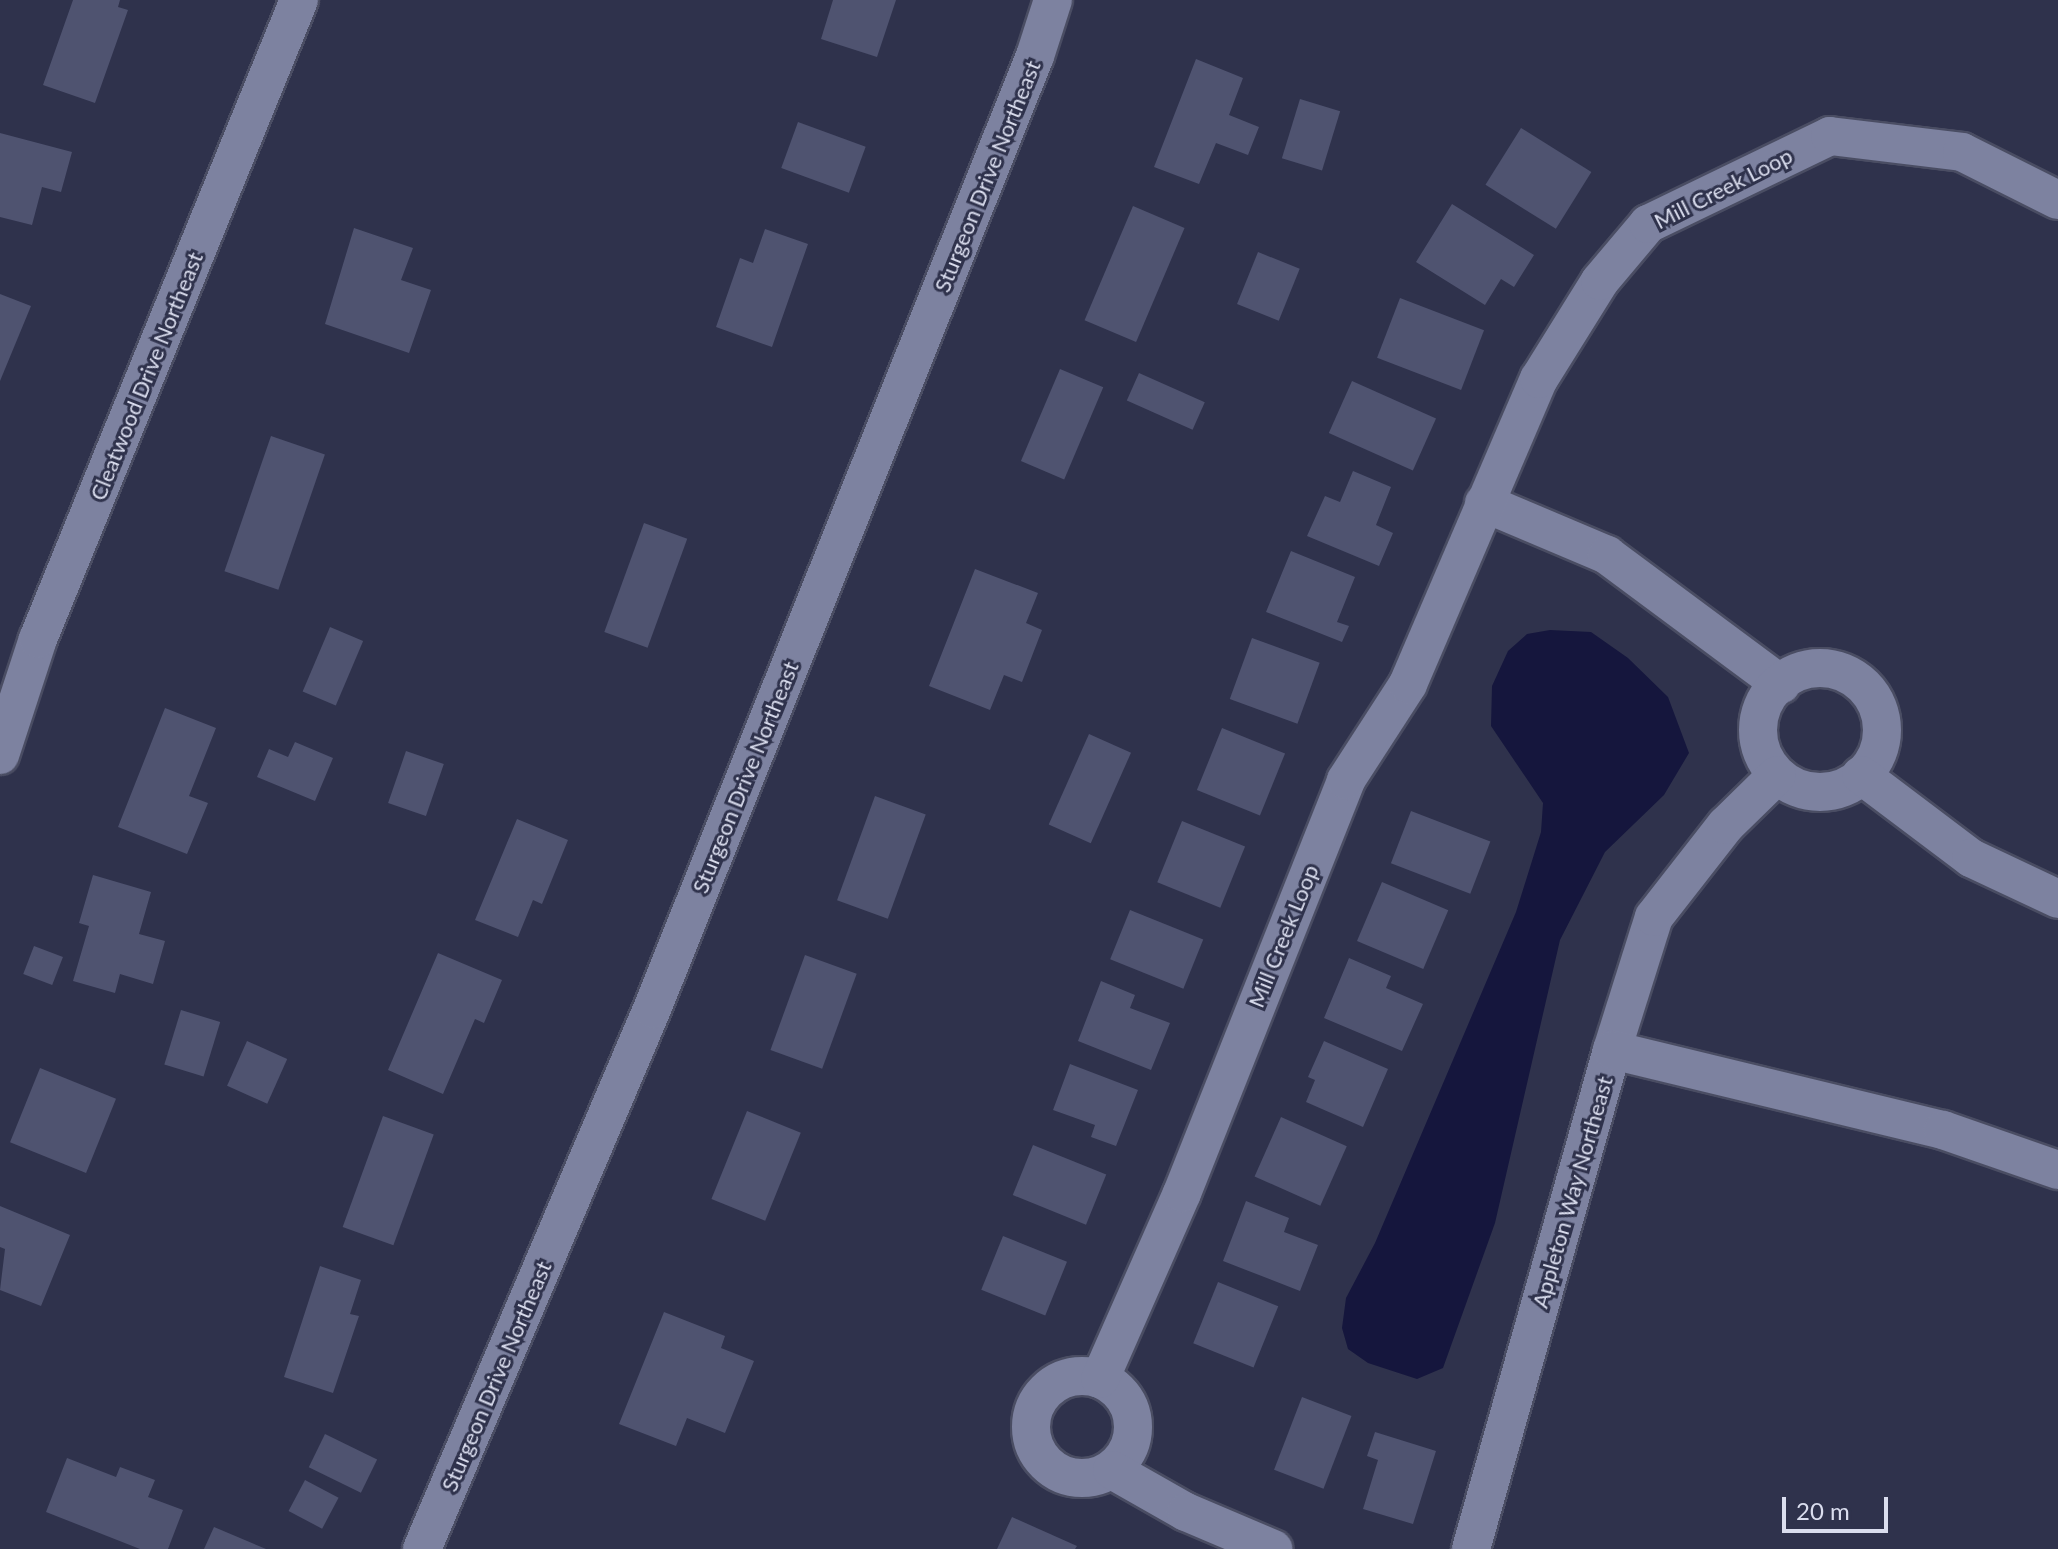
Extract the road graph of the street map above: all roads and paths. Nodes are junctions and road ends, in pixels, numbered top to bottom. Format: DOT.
graph roads {
  1 [pos="299,0"];
  2 [pos="1053,0"];
  3 [pos="2058,200"];
  4 [pos="1484,503"];
  5 [pos="1781,684"];
  6 [pos="0,755"];
  7 [pos="1777,775"];
  8 [pos="1861,775"];
  9 [pos="2058,899"];
  10 [pos="1612,1050"];
  11 [pos="2058,1170"];
  12 [pos="1100,1379"];
  13 [pos="1112,1470"];
  14 [pos="422,1549"];
  15 [pos="1273,1549"];
  16 [pos="1471,1549"];
  1 -- 6 [label="street, Cleatwood Drive Northeast"];
  2 -- 14 [label="street, Sturgeon Drive Northeast"];
  3 -- 4 [label="street, Mill Creek Loop"];
  4 -- 5 [label="street"];
  4 -- 12 [label="street, Mill Creek Loop"];
  5 -- 7 [label="street"];
  5 -- 8 [label="street"];
  7 -- 8 [label="street"];
  7 -- 10 [label="street"];
  8 -- 9 [label="street"];
  10 -- 11 [label="street, Appleton Way Northeast"];
  10 -- 16 [label="street, Appleton Way Northeast"];
  12 -- 13 [label="street"];
  12 -- 13 [label="street"];
  13 -- 15 [label="street"];
}
